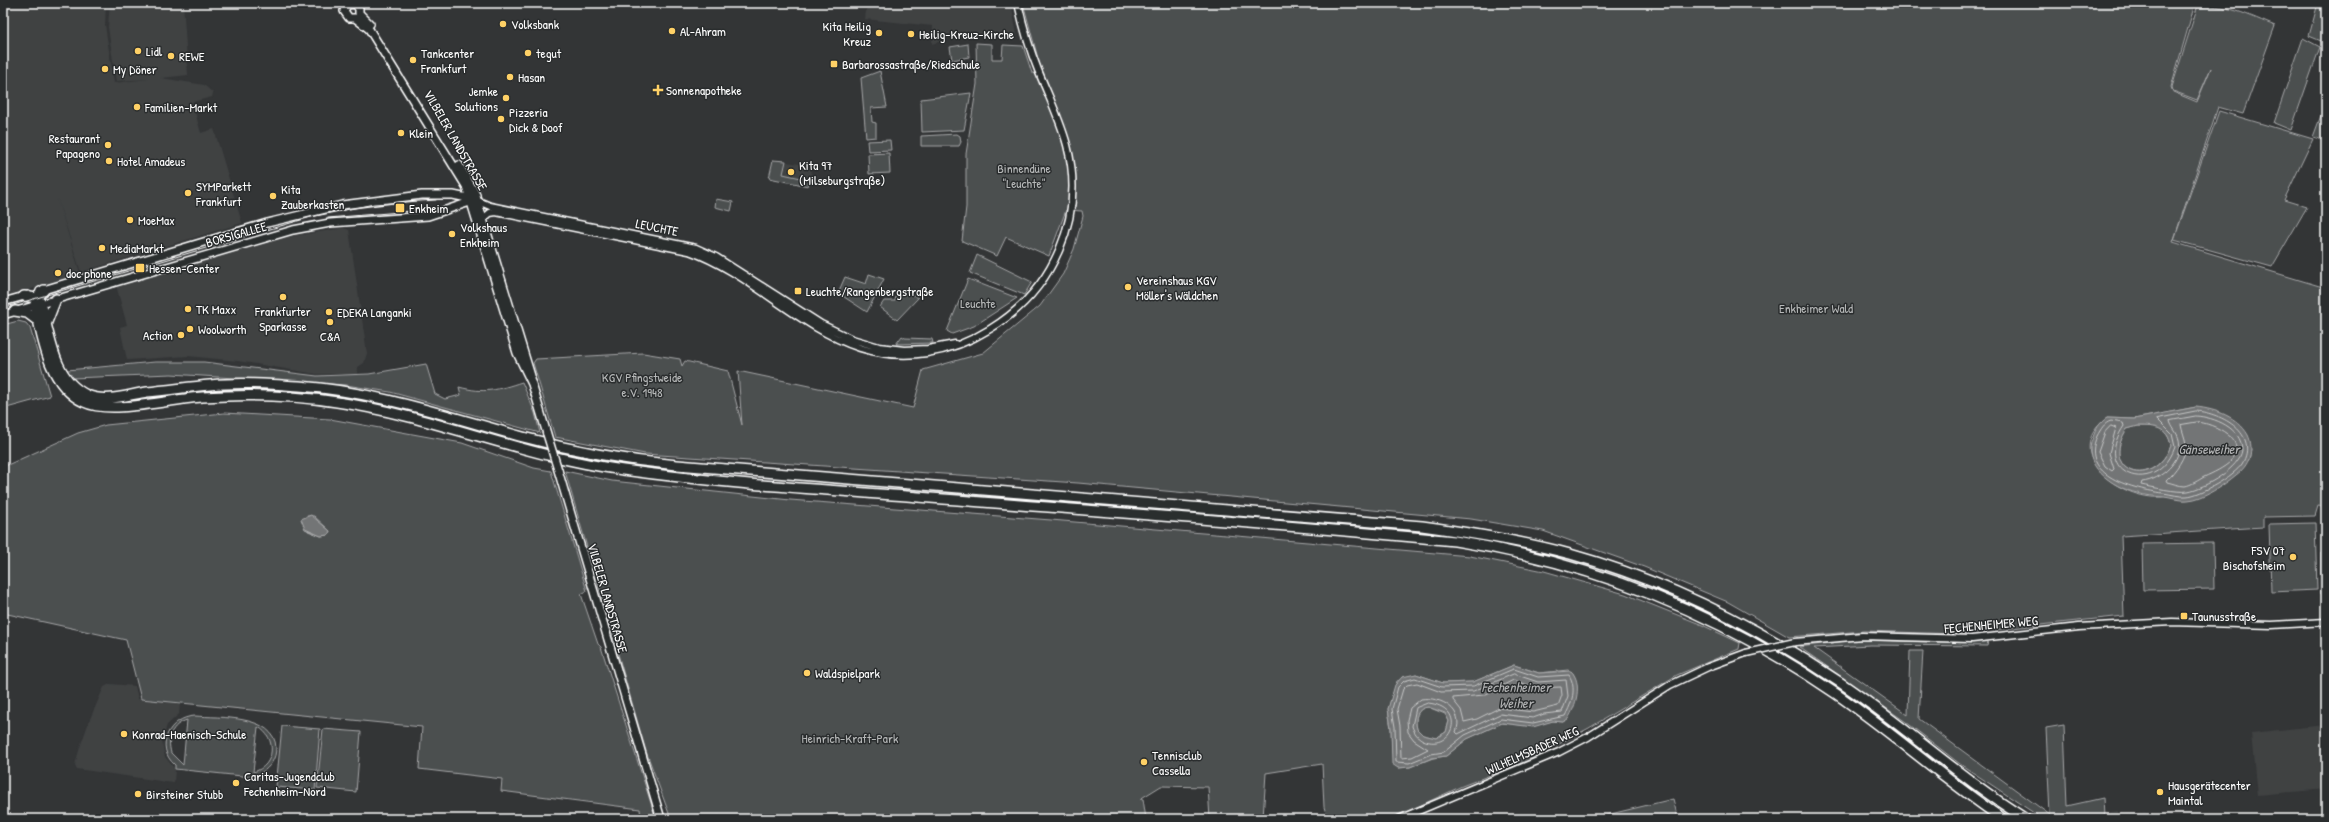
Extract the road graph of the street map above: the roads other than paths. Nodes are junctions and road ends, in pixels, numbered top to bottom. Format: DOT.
graph roads {
  1 [pos="1018,3"];
  2 [pos="352,4"];
  3 [pos="357,16"];
  4 [pos="462,179"];
  5 [pos="457,196"];
  6 [pos="474,198"];
  7 [pos="503,211"];
  8 [pos="483,220"];
  9 [pos="44,290"];
  10 [pos="24,296"];
  11 [pos="56,299"];
  12 [pos="3,302"];
  13 [pos="37,302"];
  14 [pos="15,311"];
  15 [pos="3,315"];
  16 [pos="43,322"];
  17 [pos="532,384"];
  18 [pos="2326,622"];
  19 [pos="1666,687"];
  20 [pos="661,819"];
  21 [pos="1400,819"];
  22 [pos="2003,819"];
  23 [pos="2026,819"];
  1 -- 7 [label="street, LEUCHTE"];
  2 -- 3 [label="main road, VILBELER LANDSTRASSE"];
  2 -- 3 [label="main road, VILBELER LANDSTRASSE"];
  3 -- 4 [label="main road, VILBELER LANDSTRASSE"];
  3 -- 6 [label="main road, VILBELER LANDSTRASSE"];
  4 -- 5 [label="main road"];
  4 -- 6 [label="main road, VILBELER LANDSTRASSE"];
  5 -- 6 [label="main road, BORSIGALLEE"];
  5 -- 9 [label="main road, BORSIGALLEE"];
  6 -- 7 [label="street, LEUCHTE"];
  6 -- 8 [label="main road, VILBELER LANDSTRASSE"];
  6 -- 11 [label="main road, BORSIGALLEE"];
  6 -- 17 [label="main road, VILBELER LANDSTRASSE"];
  7 -- 8 [label="street, LEUCHTE"];
  8 -- 17 [label="main road, VILBELER LANDSTRASSE"];
  9 -- 10 [label="main road, BORSIGALLEE"];
  9 -- 13 [label="highway"];
  10 -- 12 [label="main road, BORSIGALLEE"];
  10 -- 13 [label="highway"];
  11 -- 13 [label="main road, BORSIGALLEE"];
  11 -- 16 [label="highway"];
  13 -- 14 [label="main road, BORSIGALLEE"];
  13 -- 16 [label="highway"];
  14 -- 15 [label="main road, BORSIGALLEE"];
  14 -- 16 [label="highway"];
  16 -- 22 [label="highway"];
  16 -- 23 [label="highway"];
  17 -- 20 [label="main road, VILBELER LANDSTRASSE, bridge"];
  18 -- 19 [label="street, FECHENHEIMER WEG, bridge"];
  19 -- 21 [label="street, WILHELMSBADER WEG"];
}
